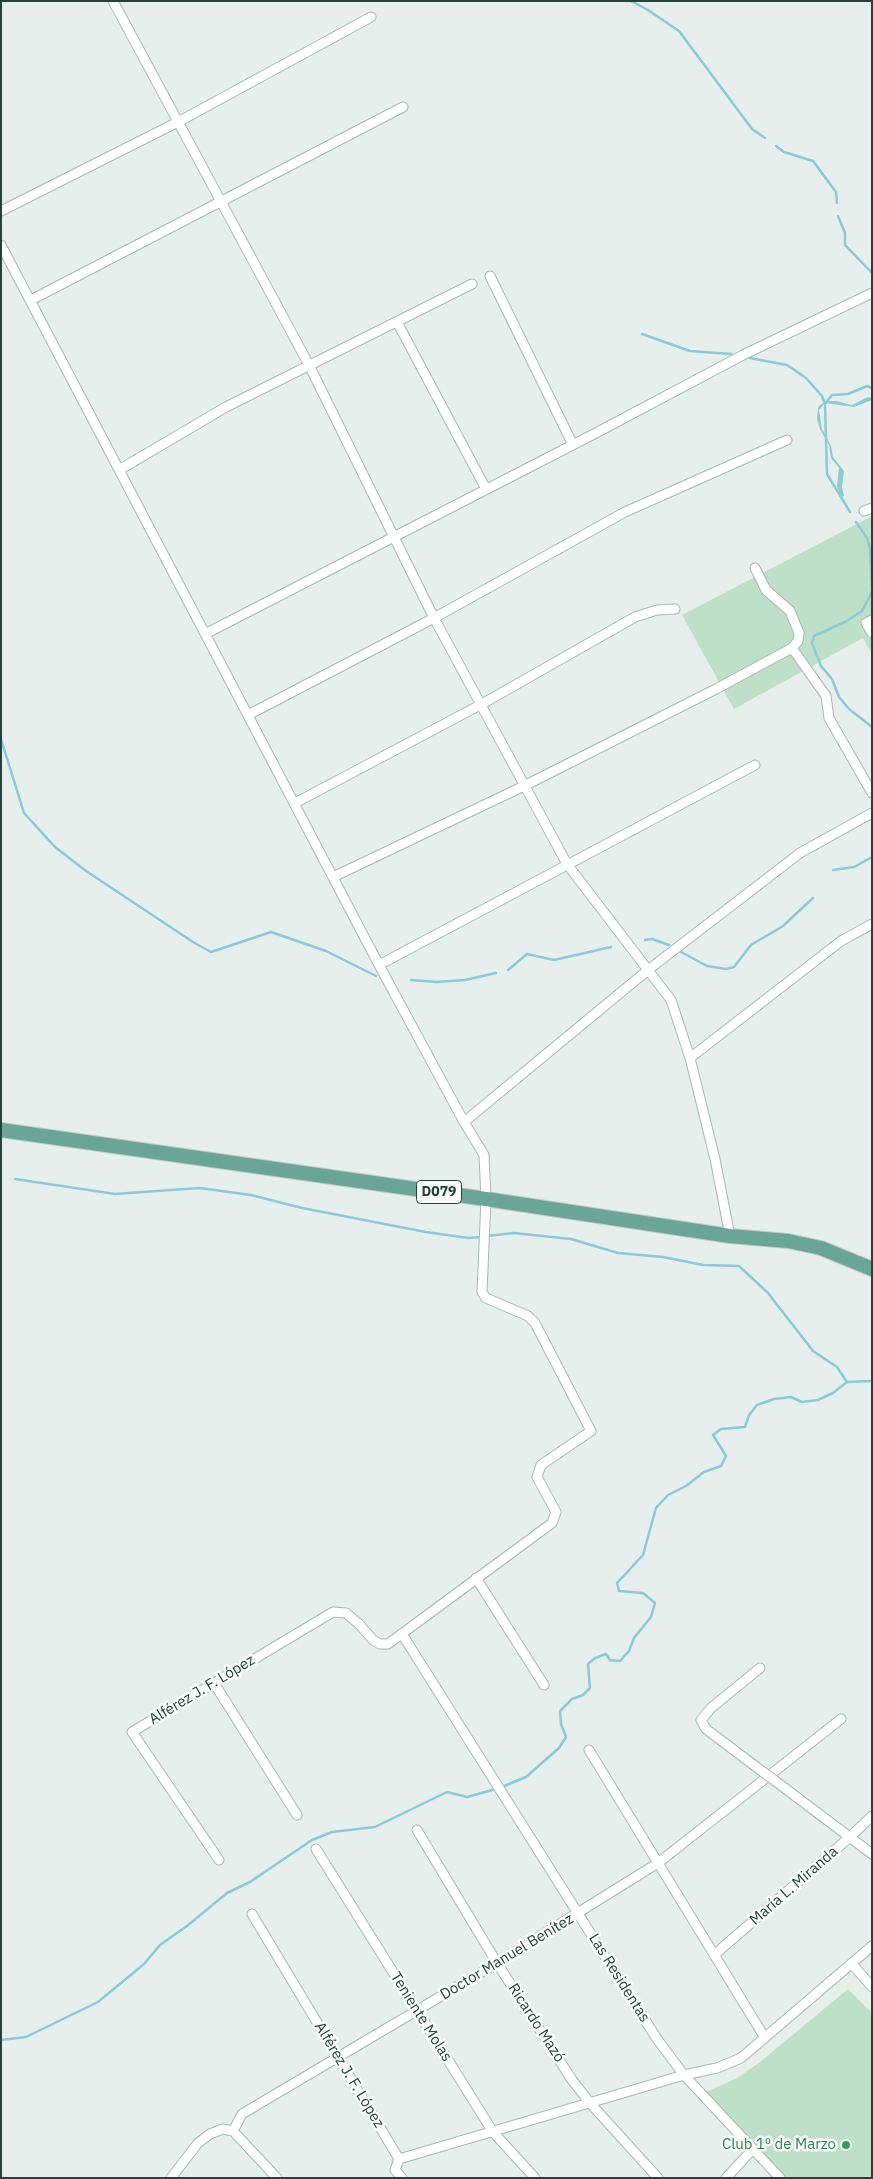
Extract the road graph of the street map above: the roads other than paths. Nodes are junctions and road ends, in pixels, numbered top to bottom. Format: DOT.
graph roads {
  1 [pos="113,1"];
  2 [pos="371,17"];
  3 [pos="403,107"];
  4 [pos="178,122"];
  5 [pos="220,202"];
  6 [pos="1,211"];
  7 [pos="1,245"];
  8 [pos="490,276"];
  9 [pos="472,284"];
  10 [pos="872,293"];
  11 [pos="31,300"];
  12 [pos="397,322"];
  13 [pos="309,365"];
  14 [pos="787,440"];
  15 [pos="573,445"];
  16 [pos="119,470"];
  17 [pos="486,489"];
  18 [pos="394,537"];
  19 [pos="755,568"];
  20 [pos="675,609"];
  21 [pos="434,618"];
  22 [pos="872,620"];
  23 [pos="872,632"];
  24 [pos="205,634"];
  25 [pos="792,648"];
  26 [pos="482,704"];
  27 [pos="248,716"];
  28 [pos="755,765"];
  29 [pos="524,786"];
  30 [pos="872,793"];
  31 [pos="295,803"];
  32 [pos="872,814"];
  33 [pos="567,864"];
  34 [pos="333,877"];
  35 [pos="872,924"];
  36 [pos="379,965"];
  37 [pos="648,970"];
  38 [pos="690,1058"];
  39 [pos="464,1122"];
  40 [pos="1,1130"];
  41 [pos="486,1199"];
  42 [pos="730,1236"];
  43 [pos="872,1269"];
  44 [pos="476,1578"];
  45 [pos="402,1634"];
  46 [pos="760,1668"];
  47 [pos="214,1683"];
  48 [pos="544,1685"];
  49 [pos="841,1719"];
  50 [pos="588,1750"];
  51 [pos="297,1815"];
  52 [pos="872,1816"];
  53 [pos="417,1830"];
  54 [pos="850,1837"];
  55 [pos="316,1848"];
  56 [pos="872,1854"];
  57 [pos="219,1860"];
  58 [pos="658,1863"];
  59 [pos="578,1913"];
  60 [pos="252,1914"];
  61 [pos="872,1946"];
  62 [pos="714,1955"];
  63 [pos="497,1964"];
  64 [pos="852,1964"];
  65 [pos="872,1987"];
  66 [pos="417,2011"];
  67 [pos="766,2038"];
  68 [pos="338,2057"];
  69 [pos="684,2075"];
  70 [pos="590,2103"];
  71 [pos="233,2131"];
  72 [pos="493,2132"];
  73 [pos="753,2150"];
  74 [pos="399,2159"];
  75 [pos="171,2178"];
  76 [pos="277,2178"];
  77 [pos="402,2178"];
  78 [pos="535,2178"];
  79 [pos="658,2178"];
  80 [pos="726,2178"];
  81 [pos="780,2178"];
  1 -- 4 [label="street"];
  2 -- 4 [label="street"];
  3 -- 5 [label="street"];
  4 -- 5 [label="street"];
  4 -- 6 [label="street"];
  5 -- 11 [label="street"];
  5 -- 13 [label="street"];
  7 -- 11 [label="street"];
  8 -- 15 [label="street"];
  9 -- 12 [label="street"];
  10 -- 15 [label="street"];
  11 -- 16 [label="street"];
  12 -- 13 [label="street"];
  12 -- 17 [label="street"];
  13 -- 16 [label="street"];
  13 -- 18 [label="street"];
  14 -- 21 [label="street"];
  15 -- 17 [label="street"];
  16 -- 24 [label="street"];
  17 -- 18 [label="street"];
  18 -- 21 [label="street"];
  18 -- 24 [label="street"];
  19 -- 25 [label="street"];
  20 -- 26 [label="street"];
  21 -- 26 [label="street"];
  21 -- 27 [label="street"];
  22 -- 23 [label="street"];
  24 -- 27 [label="street"];
  25 -- 29 [label="street"];
  25 -- 30 [label="street"];
  26 -- 29 [label="street"];
  26 -- 31 [label="street"];
  27 -- 31 [label="street"];
  28 -- 33 [label="street"];
  29 -- 33 [label="street"];
  29 -- 34 [label="street"];
  31 -- 34 [label="street"];
  32 -- 37 [label="street"];
  33 -- 36 [label="street"];
  33 -- 37 [label="street"];
  34 -- 36 [label="street"];
  35 -- 38 [label="street"];
  36 -- 39 [label="street"];
  37 -- 38 [label="street"];
  37 -- 39 [label="street"];
  38 -- 42 [label="street"];
  39 -- 41 [label="street"];
  40 -- 41 [label="main road, D079"];
  41 -- 42 [label="main road, D079"];
  41 -- 44 [label="street"];
  42 -- 43 [label="main road, D079"];
  44 -- 45 [label="street"];
  44 -- 48 [label="street"];
  45 -- 47 [label="street, Alférez J. F. López"];
  45 -- 59 [label="street, Las Residentas"];
  46 -- 54 [label="street, bridge"];
  47 -- 51 [label="street"];
  47 -- 57 [label="street, Alférez J. F. López"];
  49 -- 58 [label="street, Doctor Manuel Benítez"];
  50 -- 58 [label="street"];
  52 -- 54 [label="street, María L. Miranda"];
  53 -- 63 [label="street, Ricardo Mazó"];
  54 -- 56 [label="street"];
  54 -- 62 [label="street, María L. Miranda"];
  55 -- 66 [label="street, Teniente Molas"];
  58 -- 59 [label="street, Doctor Manuel Benítez"];
  58 -- 62 [label="street"];
  59 -- 63 [label="street, Doctor Manuel Benítez"];
  59 -- 69 [label="street, Las Residentas"];
  60 -- 68 [label="street, Alférez J. F. López"];
  61 -- 64 [label="street"];
  62 -- 67 [label="street"];
  63 -- 66 [label="street, Doctor Manuel Benítez"];
  63 -- 70 [label="street, Ricardo Mazó"];
  64 -- 65 [label="street"];
  64 -- 67 [label="street"];
  66 -- 68 [label="street, Doctor Manuel Benítez"];
  66 -- 72 [label="street, Teniente Molas"];
  67 -- 69 [label="street"];
  68 -- 71 [label="street, Doctor Manuel Benítez"];
  68 -- 74 [label="street, Alférez J. F. López"];
  69 -- 70 [label="street"];
  69 -- 73 [label="street, Las Residentas"];
  70 -- 72 [label="street"];
  70 -- 79 [label="street, Ricardo Mazó"];
  71 -- 75 [label="street"];
  71 -- 76 [label="street"];
  72 -- 74 [label="street"];
  72 -- 78 [label="street, Teniente Molas"];
  73 -- 80 [label="street"];
  73 -- 81 [label="street, Las Residentas"];
  74 -- 77 [label="street"];
}
